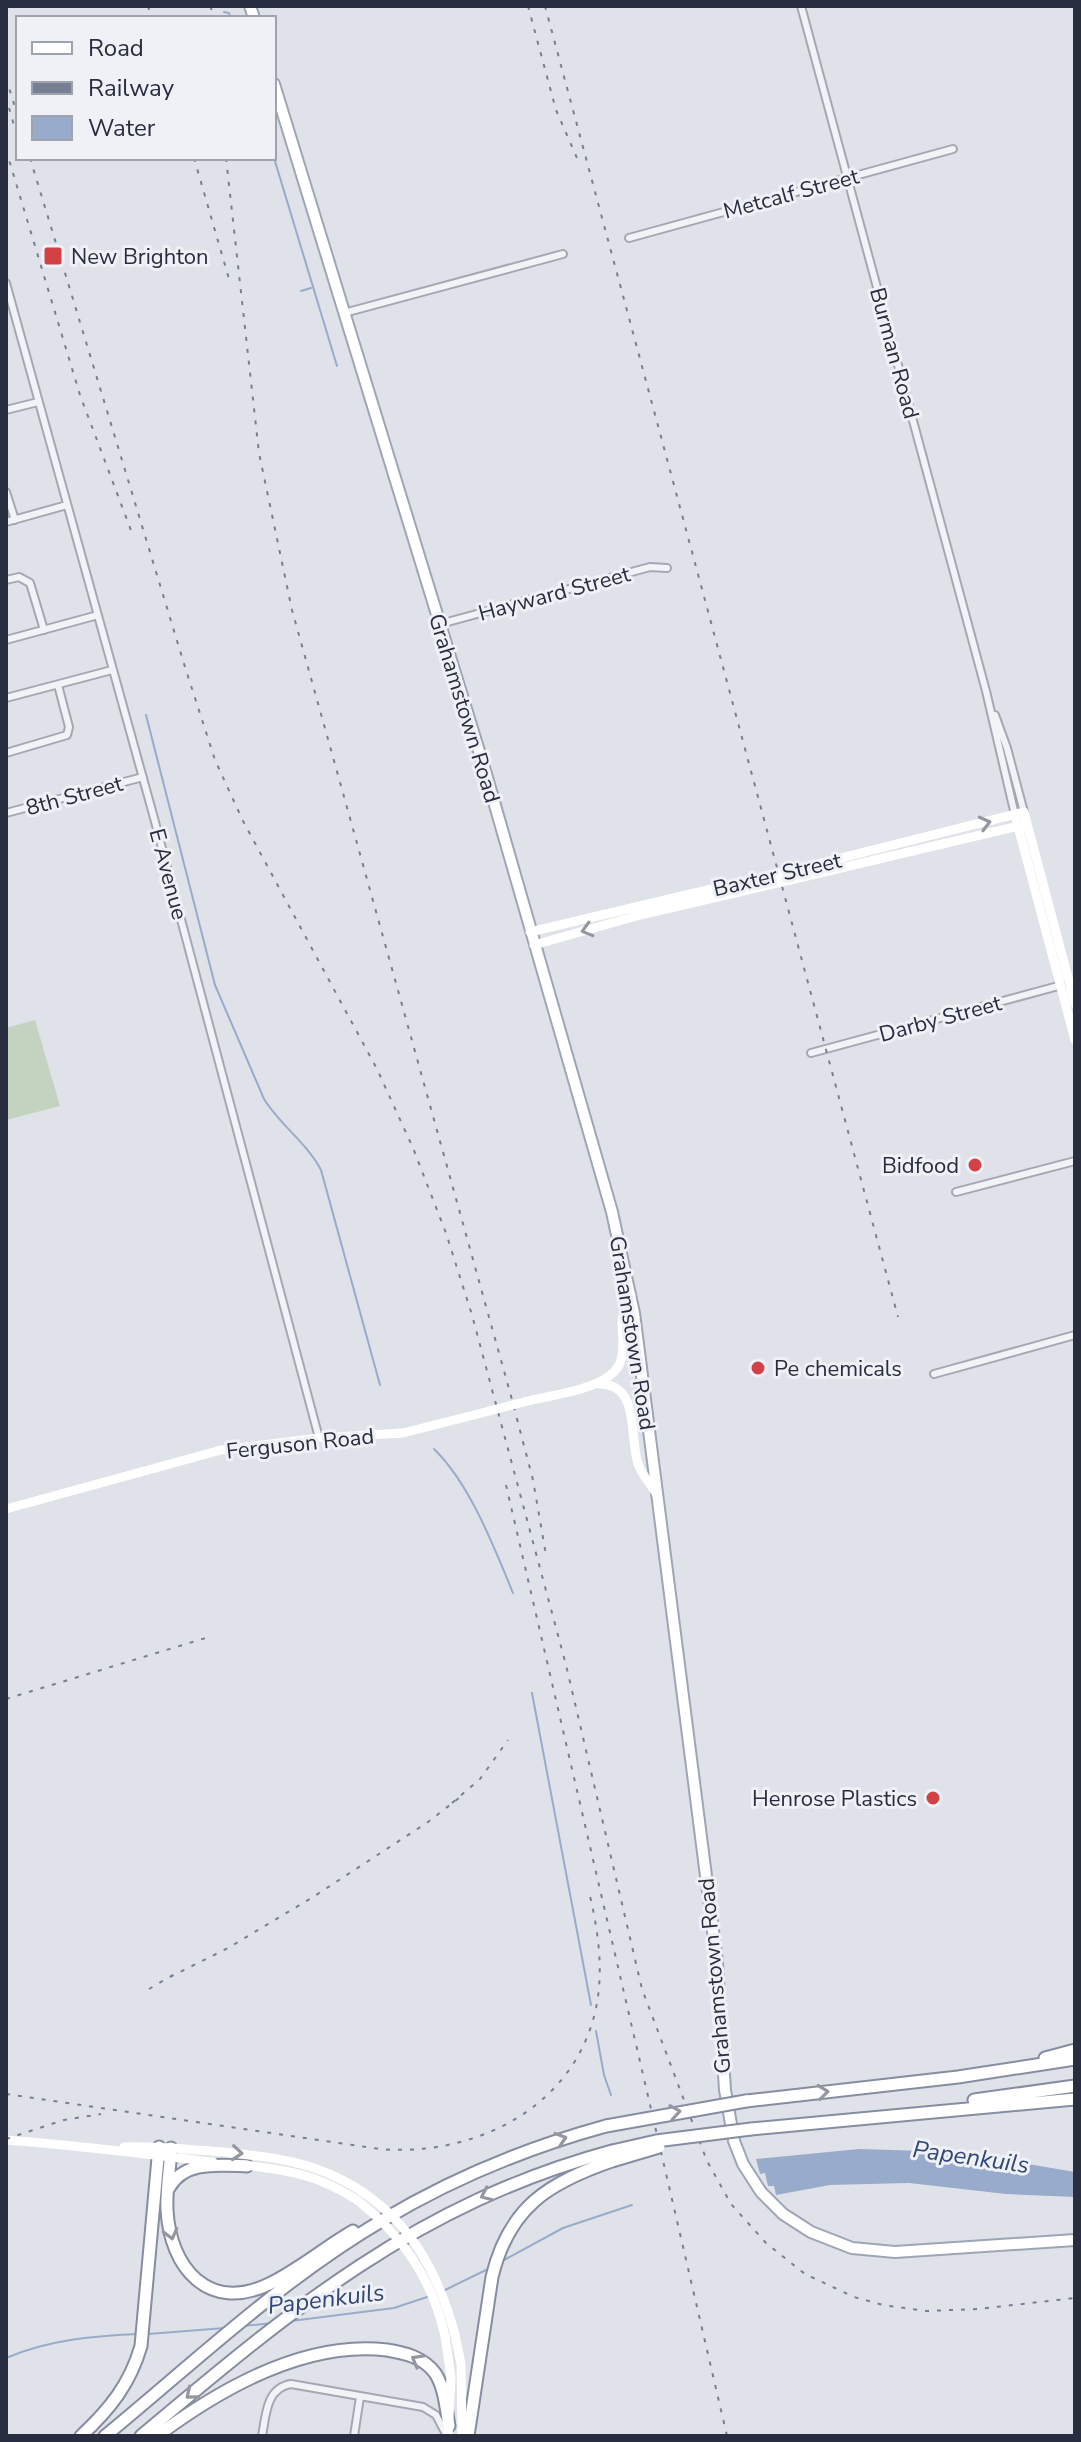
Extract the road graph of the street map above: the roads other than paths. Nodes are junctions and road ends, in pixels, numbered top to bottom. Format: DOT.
graph roads {
  1 [pos="801,6"];
  2 [pos="276,91"];
  3 [pos="953,149"];
  4 [pos="848,179"];
  5 [pos="629,238"];
  6 [pos="563,254"];
  7 [pos="6,283"];
  8 [pos="344,313"];
  9 [pos="10,314"];
  10 [pos="38,402"];
  11 [pos="6,410"];
  12 [pos="6,492"];
  13 [pos="67,505"];
  14 [pos="15,520"];
  15 [pos="6,522"];
  16 [pos="667,568"];
  17 [pos="6,580"];
  18 [pos="98,615"];
  19 [pos="440,624"];
  20 [pos="44,630"];
  21 [pos="6,640"];
  22 [pos="112,670"];
  23 [pos="58,685"];
  24 [pos="6,698"];
  25 [pos="6,753"];
  26 [pos="143,777"];
  27 [pos="6,813"];
  28 [pos="1019,814"];
  29 [pos="1022,826"];
  30 [pos="802,873"];
  31 [pos="738,888"];
  32 [pos="530,932"];
  33 [pos="534,945"];
  34 [pos="1065,984"];
  35 [pos="1075,1004"];
  36 [pos="1075,1040"];
  37 [pos="811,1053"];
  38 [pos="1075,1161"];
  39 [pos="956,1192"];
  40 [pos="631,1295"];
  41 [pos="1075,1335"];
  42 [pos="934,1374"];
  43 [pos="596,1384"];
  44 [pos="319,1438"];
  45 [pos="657,1495"];
  46 [pos="6,1509"];
  47 [pos="1075,2050"];
  48 [pos="1075,2059"];
  49 [pos="958,2077"];
  50 [pos="1075,2086"];
  51 [pos="1075,2099"];
  52 [pos="839,2119"];
  53 [pos="6,2140"];
  54 [pos="534,2147"];
  55 [pos="165,2152"];
  56 [pos="612,2156"];
  57 [pos="247,2166"];
  58 [pos="167,2194"];
  59 [pos="361,2196"];
  60 [pos="1075,2240"];
  61 [pos="450,2336"];
  62 [pos="360,2397"];
  63 [pos="448,2433"];
  64 [pos="81,2436"];
  65 [pos="105,2436"];
  66 [pos="141,2436"];
  67 [pos="157,2436"];
  68 [pos="262,2436"];
  69 [pos="354,2436"];
  70 [pos="465,2436"];
  1 -- 4 [label="street, Burman Road"];
  2 -- 8 [label="main road, Grahamstown Road"];
  3 -- 4 [label="street, Metcalf Street"];
  4 -- 5 [label="street, Metcalf Street"];
  4 -- 28 [label="street, Burman Road"];
  6 -- 8 [label="street"];
  7 -- 9 [label="street, E Avenue"];
  8 -- 19 [label="main road, Grahamstown Road"];
  9 -- 10 [label="street, E Avenue"];
  10 -- 11 [label="street"];
  10 -- 13 [label="street, E Avenue"];
  12 -- 14 [label="street"];
  13 -- 14 [label="street"];
  13 -- 18 [label="street, E Avenue"];
  14 -- 15 [label="street"];
  16 -- 19 [label="street, Hayward Street"];
  17 -- 20 [label="street"];
  18 -- 20 [label="street"];
  18 -- 22 [label="street, E Avenue"];
  19 -- 32 [label="main road, Grahamstown Road"];
  20 -- 21 [label="street"];
  22 -- 23 [label="street"];
  22 -- 26 [label="street, E Avenue"];
  23 -- 24 [label="street"];
  23 -- 25 [label="street"];
  26 -- 27 [label="street, 8th Street"];
  26 -- 44 [label="street, E Avenue"];
  28 -- 29 [label="main road, Burman Road"];
  30 -- 28 [label="main road, Baxter Street, one-way"];
  29 -- 30 [label="main road, Baxter Street"];
  29 -- 34 [label="main road, Burman Road"];
  30 -- 31 [label="main road, Baxter Street, bridge"];
  31 -- 32 [label="main road, Baxter Street"];
  31 -- 33 [label="main road, Baxter Street, one-way"];
  32 -- 33 [label="main road, Grahamstown Road"];
  33 -- 40 [label="main road, Grahamstown Road"];
  34 -- 35 [label="main road, Burman Road"];
  34 -- 36 [label="main road, Burman Road"];
  34 -- 37 [label="street, Darby Street"];
  38 -- 39 [label="street"];
  40 -- 43 [label="main road"];
  40 -- 45 [label="main road, Grahamstown Road"];
  41 -- 42 [label="street"];
  43 -- 44 [label="main road, Ferguson Road, bridge"];
  43 -- 45 [label="main road"];
  44 -- 46 [label="main road, Ferguson Road"];
  45 -- 60 [label="main road, Grahamstown Road"];
  47 -- 49 [label="highway"];
  48 -- 49 [label="highway"];
  54 -- 49 [label="highway, one-way, bridge"];
  50 -- 52 [label="highway"];
  51 -- 52 [label="highway"];
  52 -- 56 [label="highway, bridge"];
  53 -- 55 [label="main road"];
  58 -- 54 [label="highway, one-way"];
  54 -- 65 [label="highway"];
  55 -- 57 [label="main road"];
  55 -- 58 [label="highway"];
  55 -- 59 [label="main road, one-way"];
  55 -- 64 [label="highway"];
  56 -- 66 [label="highway, one-way"];
  56 -- 70 [label="highway"];
  57 -- 58 [label="highway"];
  57 -- 59 [label="main road"];
  59 -- 61 [label="main road, bridge"];
  61 -- 63 [label="main road"];
  61 -- 70 [label="main road"];
  62 -- 63 [label="street"];
  62 -- 68 [label="street"];
  62 -- 69 [label="street"];
  63 -- 67 [label="highway, one-way"];
}
